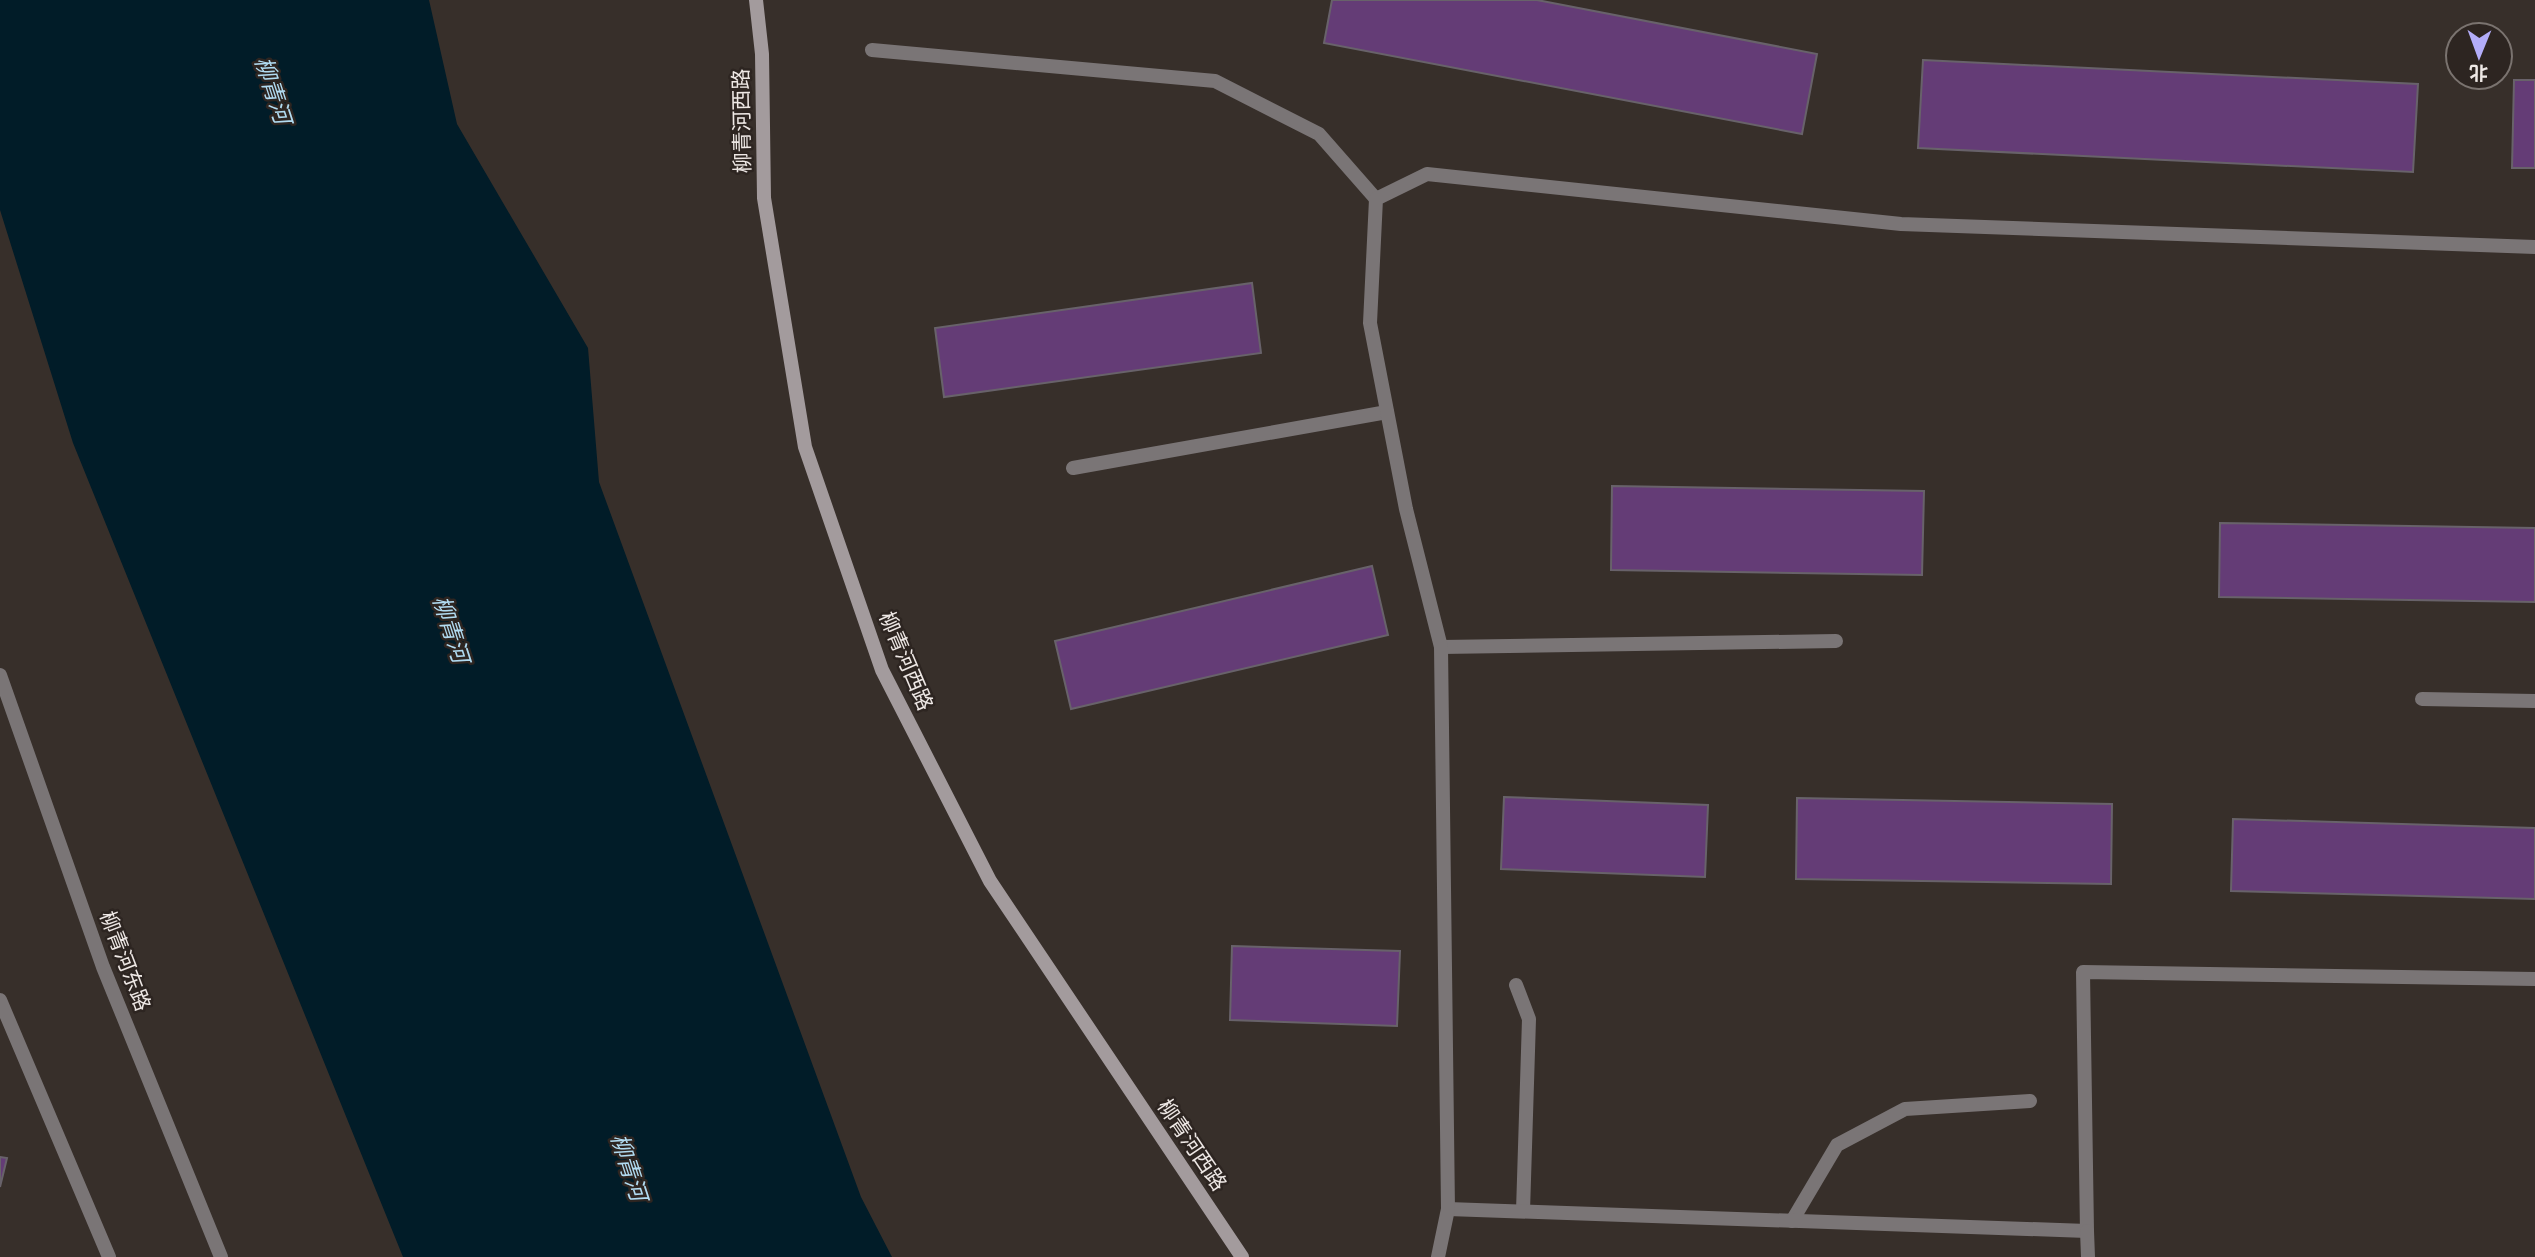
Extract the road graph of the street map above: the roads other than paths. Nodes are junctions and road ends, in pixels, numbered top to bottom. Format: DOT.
graph roads {
  1 [pos="756,0"];
  2 [pos="872,50"];
  3 [pos="1376,199"];
  4 [pos="2535,247"];
  5 [pos="1387,412"];
  6 [pos="1073,468"];
  7 [pos="1836,641"];
  8 [pos="1441,647"];
  9 [pos="0,675"];
  10 [pos="2422,699"];
  11 [pos="2535,701"];
  12 [pos="2535,979"];
  13 [pos="1516,985"];
  14 [pos="0,1000"];
  15 [pos="2031,1101"];
  16 [pos="1448,1209"];
  17 [pos="1523,1211"];
  18 [pos="1792,1221"];
  19 [pos="2087,1231"];
  20 [pos="109,1257"];
  21 [pos="221,1257"];
  22 [pos="1242,1257"];
  23 [pos="1438,1257"];
  24 [pos="2088,1257"];
  1 -- 22 [label="street, 柳青河西路"];
  2 -- 3 [label="street"];
  3 -- 4 [label="street"];
  3 -- 5 [label="street"];
  5 -- 6 [label="street"];
  5 -- 8 [label="street"];
  7 -- 8 [label="street"];
  8 -- 16 [label="street"];
  9 -- 21 [label="street, 柳青河东路"];
  10 -- 11 [label="street"];
  12 -- 19 [label="street"];
  13 -- 17 [label="street"];
  14 -- 20 [label="street"];
  15 -- 18 [label="street"];
  16 -- 17 [label="street"];
  16 -- 23 [label="street"];
  17 -- 18 [label="street"];
  18 -- 19 [label="street"];
  19 -- 24 [label="street"];
}
